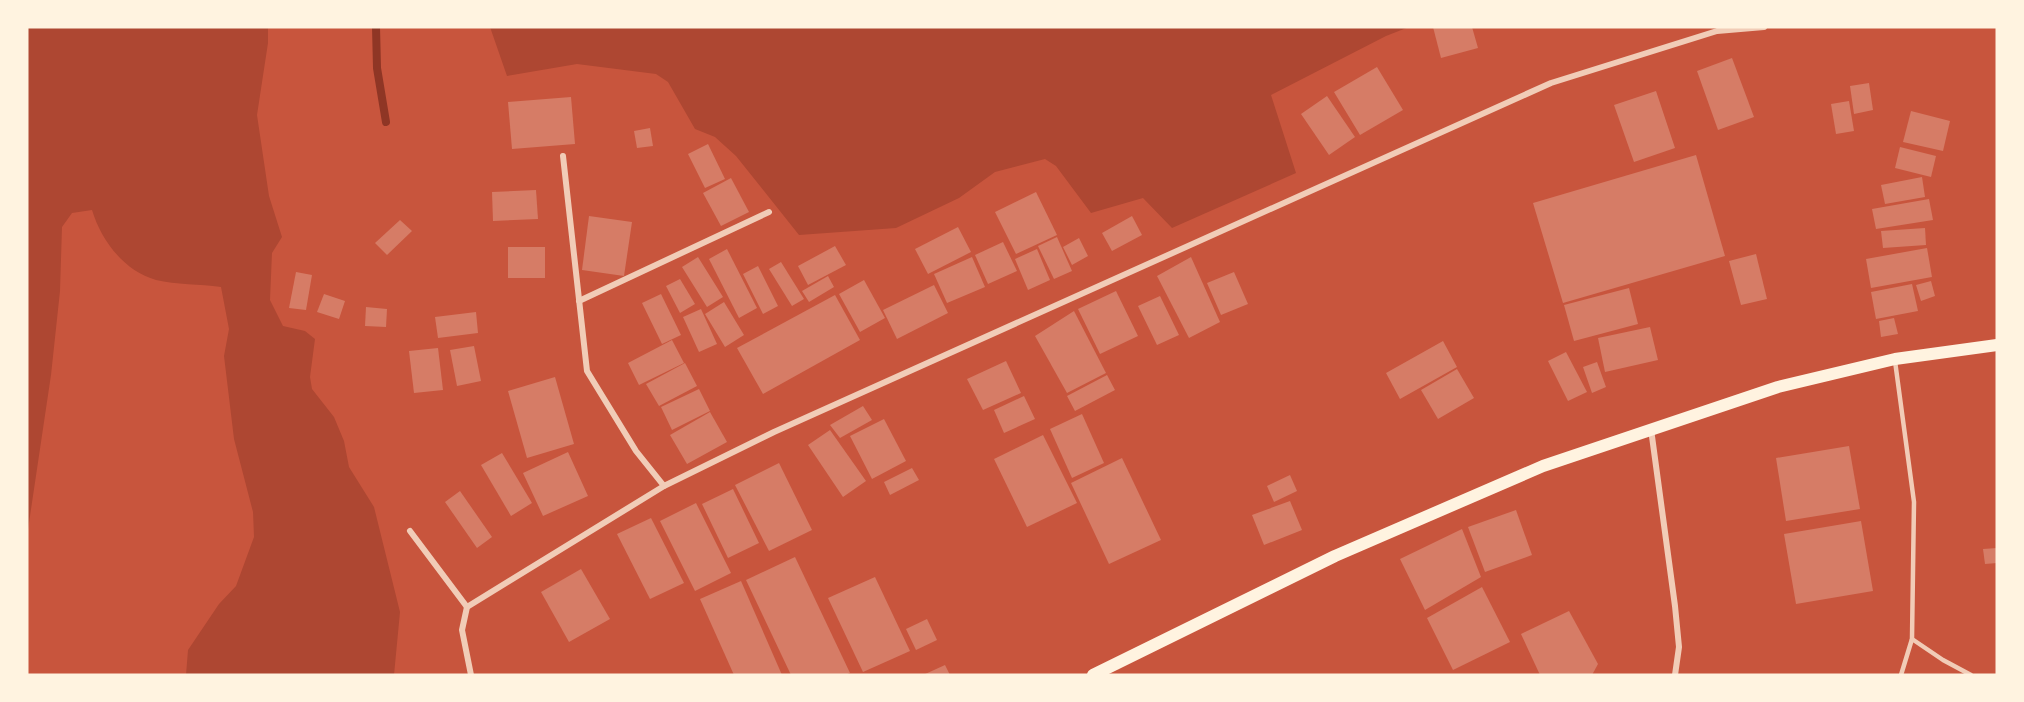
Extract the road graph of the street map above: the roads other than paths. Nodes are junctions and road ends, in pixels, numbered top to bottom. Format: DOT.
graph roads {
  1 [pos="1764,27"];
  2 [pos="563,156"];
  3 [pos="769,212"];
  4 [pos="579,301"];
  5 [pos="1997,345"];
  6 [pos="1895,358"];
  7 [pos="1651,428"];
  8 [pos="664,486"];
  9 [pos="410,531"];
  10 [pos="467,607"];
  11 [pos="1912,639"];
  12 [pos="471,675"];
  13 [pos="1093,675"];
  14 [pos="1675,675"];
  15 [pos="1901,675"];
  16 [pos="1971,675"];
  1 -- 8 [label="street"];
  2 -- 4 [label="street"];
  3 -- 4 [label="street"];
  4 -- 8 [label="street"];
  5 -- 6 [label="main road"];
  6 -- 7 [label="main road"];
  6 -- 11 [label="lane"];
  7 -- 13 [label="main road"];
  7 -- 14 [label="street"];
  8 -- 10 [label="street"];
  9 -- 10 [label="street"];
  10 -- 12 [label="street"];
  11 -- 15 [label="lane"];
  11 -- 16 [label="lane"];
}
